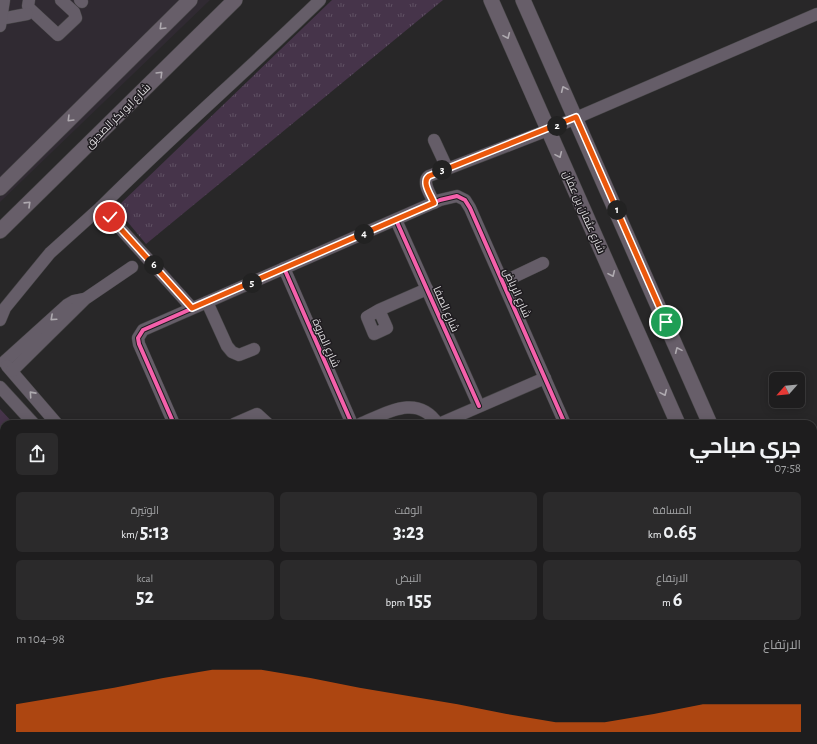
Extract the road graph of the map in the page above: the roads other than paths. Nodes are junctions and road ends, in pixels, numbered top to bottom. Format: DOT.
graph roads {
  1 [pos="4,0"];
  2 [pos="29,0"];
  3 [pos="61,0"];
  4 [pos="190,0"];
  5 [pos="235,0"];
  6 [pos="320,0"];
  7 [pos="491,0"];
  8 [pos="523,0"];
  9 [pos="27,14"];
  10 [pos="817,14"];
  11 [pos="0,19"];
  12 [pos="0,27"];
  13 [pos="576,117"];
  14 [pos="548,130"];
  15 [pos="434,140"];
  16 [pos="447,168"];
  17 [pos="0,188"];
  18 [pos="434,203"];
  19 [pos="101,207"];
  20 [pos="396,220"];
  21 [pos="0,231"];
  22 [pos="543,263"];
  23 [pos="132,267"];
  24 [pos="284,268"];
  25 [pos="503,282"];
  26 [pos="427,289"];
  27 [pos="85,299"];
  28 [pos="207,302"];
  29 [pos="192,308"];
  30 [pos="3,309"];
  31 [pos="379,310"];
  32 [pos="0,320"];
  33 [pos="254,349"];
  34 [pos="2,360"];
  35 [pos="12,371"];
  36 [pos="544,378"];
  37 [pos="0,387"];
  38 [pos="479,406"];
  39 [pos="30,420"];
  40 [pos="54,420"];
  41 [pos="172,420"];
  42 [pos="243,420"];
  43 [pos="264,420"];
  44 [pos="350,420"];
  45 [pos="371,420"];
  46 [pos="434,420"];
  47 [pos="447,420"];
  48 [pos="563,420"];
  49 [pos="676,420"];
  50 [pos="708,420"];
  1 -- 11 [label="street"];
  2 -- 3 [label="street"];
  4 -- 17 [label="main road, one-way"];
  21 -- 5 [label="main road, شارع ابو بكر الصديق, one-way"];
  6 -- 19 [label="street"];
  7 -- 14 [label="main road, شارع عثمان بن عفان, one-way"];
  13 -- 8 [label="main road, one-way"];
  9 -- 11 [label="street"];
  10 -- 13 [label="street"];
  11 -- 12 [label="street"];
  13 -- 14 [label="street"];
  50 -- 13 [label="main road, one-way"];
  14 -- 16 [label="street"];
  14 -- 49 [label="main road, شارع عثمان بن عفان, one-way"];
  15 -- 16 [label="street"];
  16 -- 18 [label="street"];
  18 -- 20 [label="street, شارع الرياض"];
  18 -- 25 [label="street, شارع الرياض"];
  19 -- 29 [label="street"];
  19 -- 30 [label="street"];
  20 -- 24 [label="street, شارع الرياض"];
  20 -- 26 [label="street, شارع الصفا"];
  22 -- 25 [label="street"];
  23 -- 27 [label="street"];
  24 -- 28 [label="street, شارع الرياض"];
  24 -- 44 [label="street, شارع المروة"];
  25 -- 36 [label="street, شارع الرياض"];
  26 -- 31 [label="street"];
  26 -- 38 [label="street, شارع الصفا"];
  27 -- 34 [label="street, one-way"];
  27 -- 35 [label="street"];
  28 -- 29 [label="street, شارع الرياض"];
  28 -- 33 [label="street"];
  29 -- 41 [label="street, شارع الرياض"];
  30 -- 32 [label="street"];
  34 -- 35 [label="street"];
  40 -- 35 [label="street, one-way"];
  36 -- 38 [label="street"];
  36 -- 48 [label="street, شارع الرياض"];
  37 -- 39 [label="street"];
  38 -- 47 [label="street"];
  42 -- 43 [label="street"];
  45 -- 46 [label="street"];
}
